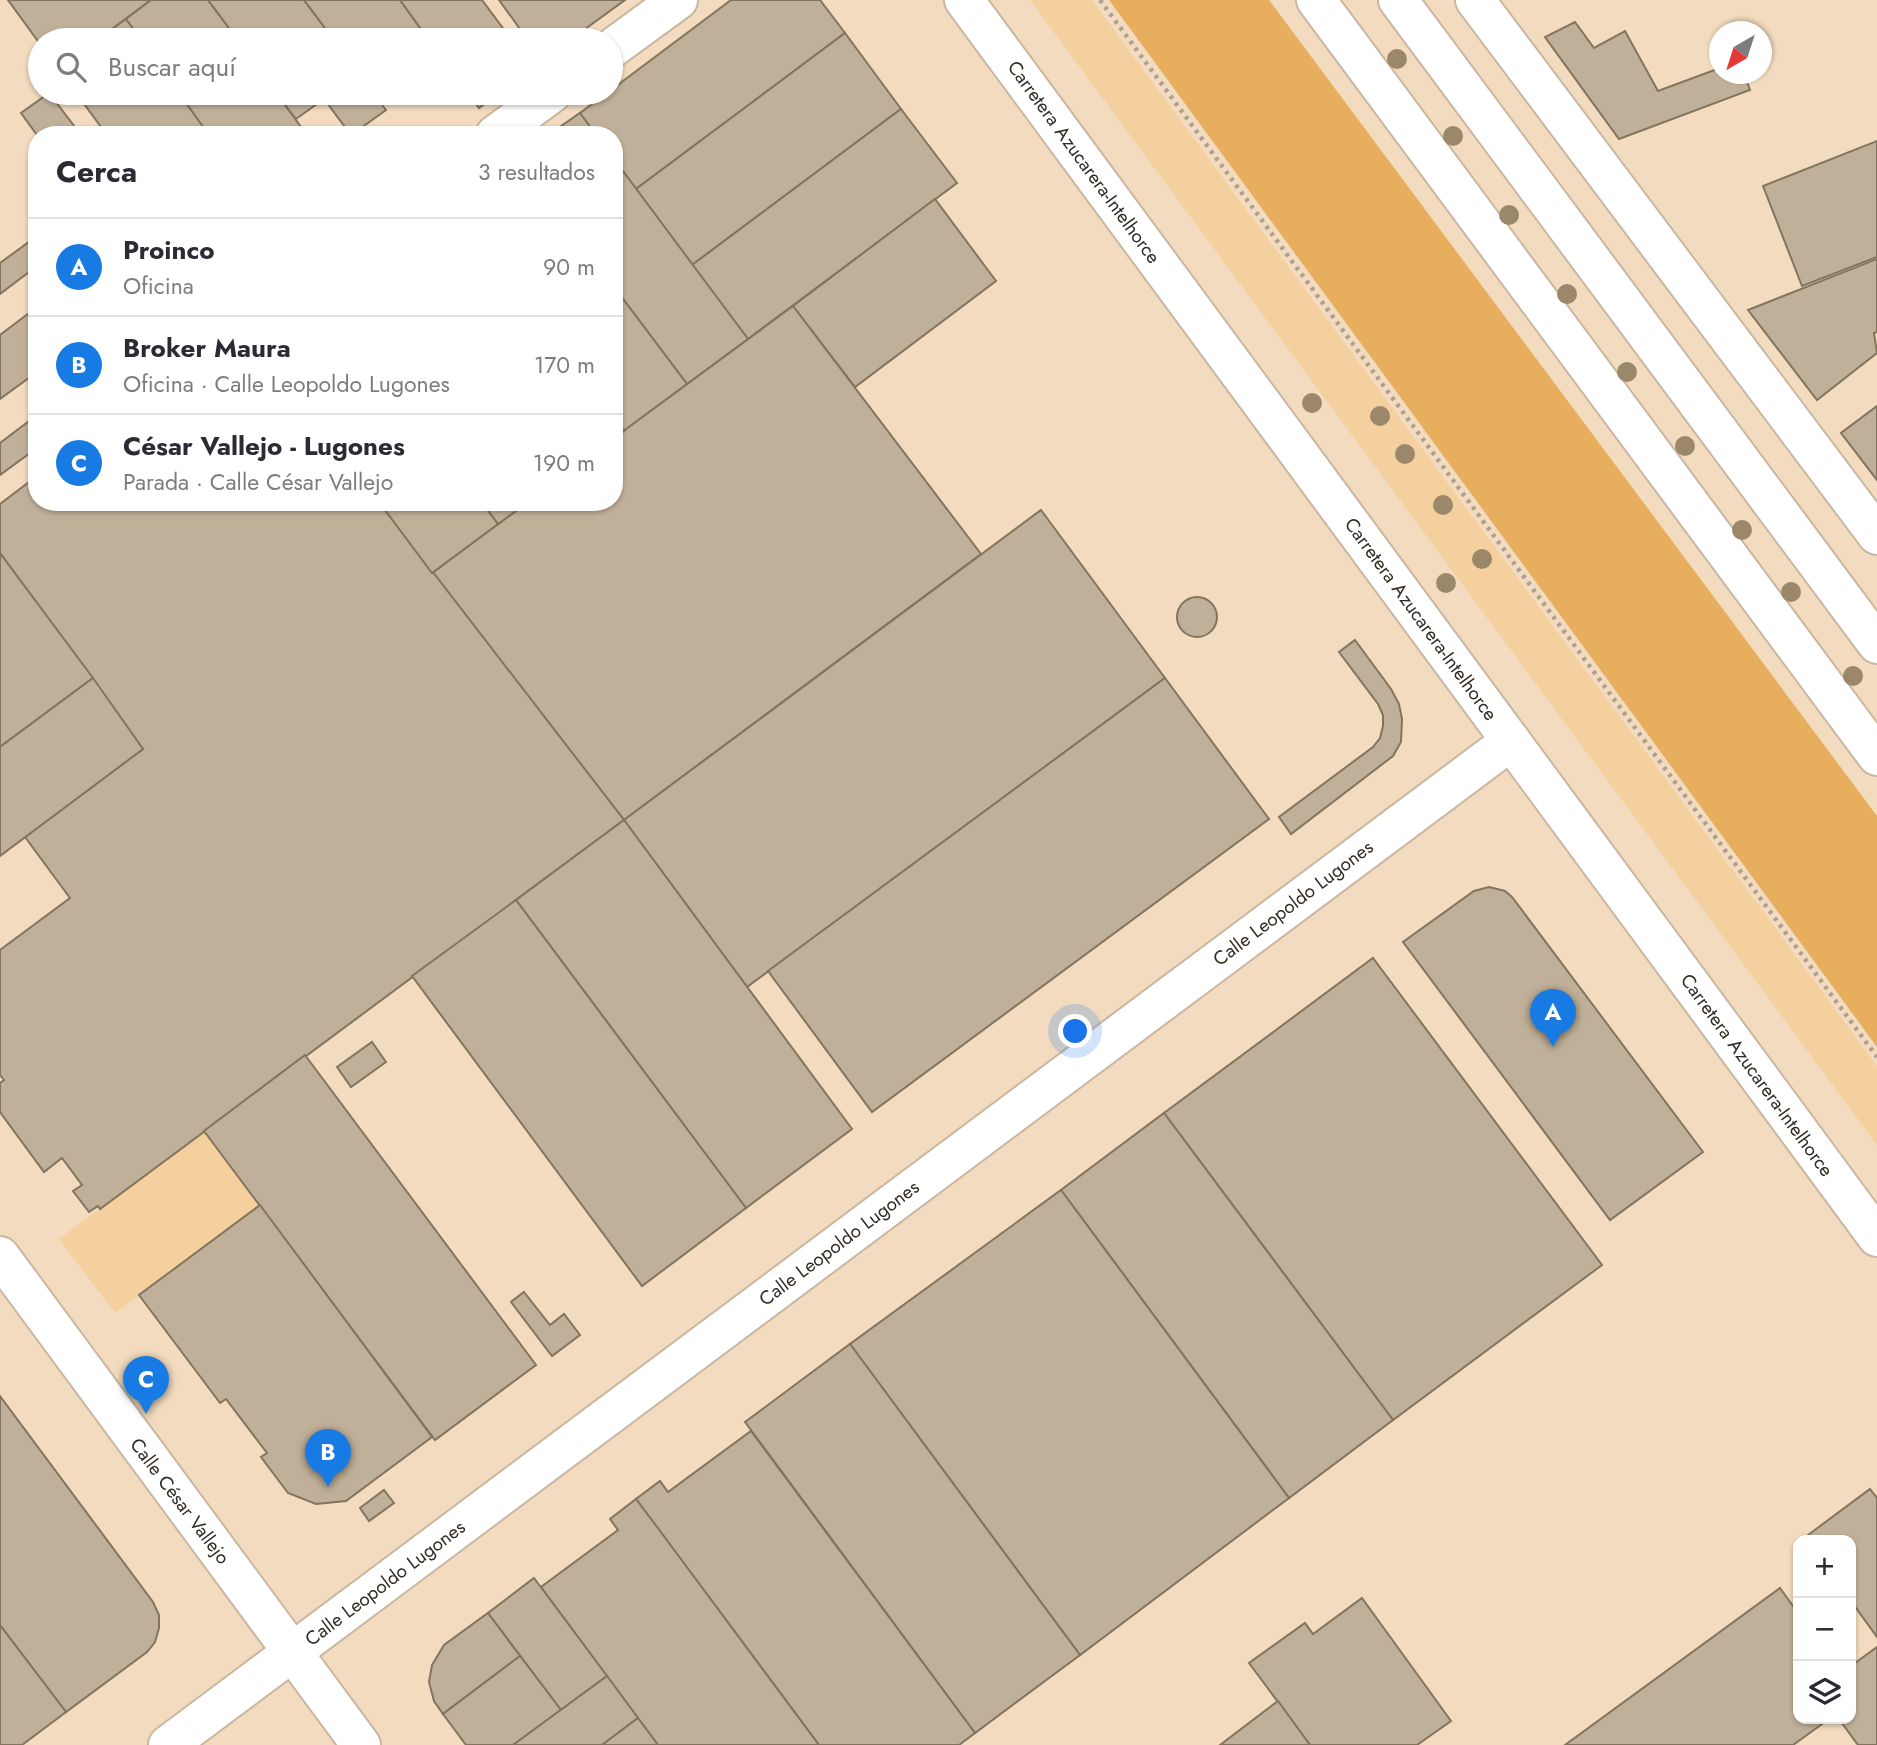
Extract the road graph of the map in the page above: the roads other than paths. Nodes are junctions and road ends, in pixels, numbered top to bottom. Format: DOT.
graph roads {
  1 [pos="678,0"];
  2 [pos="964,0"];
  3 [pos="1316,0"];
  4 [pos="1398,0"];
  5 [pos="1475,0"];
  6 [pos="623,40"];
  7 [pos="536,105"];
  8 [pos="507,126"];
  9 [pos="1877,535"];
  10 [pos="1877,644"];
  11 [pos="1511,741"];
  12 [pos="1877,756"];
  13 [pos="1877,1237"];
  14 [pos="0,1256"];
  15 [pos="292,1652"];
  16 [pos="168,1745"];
  17 [pos="361,1745"];
  1 -- 6 [label="street"];
  2 -- 11 [label="street, Carretera Azucarera-Intelhorce"];
  3 -- 12 [label="street"];
  4 -- 10 [label="street"];
  5 -- 9 [label="street"];
  7 -- 8 [label="street"];
  11 -- 13 [label="street, Carretera Azucarera-Intelhorce"];
  11 -- 15 [label="street, Calle Leopoldo Lugones"];
  14 -- 15 [label="street, Calle César Vallejo"];
  15 -- 16 [label="street, Calle Leopoldo Lugones"];
  15 -- 17 [label="street, Calle César Vallejo"];
}
